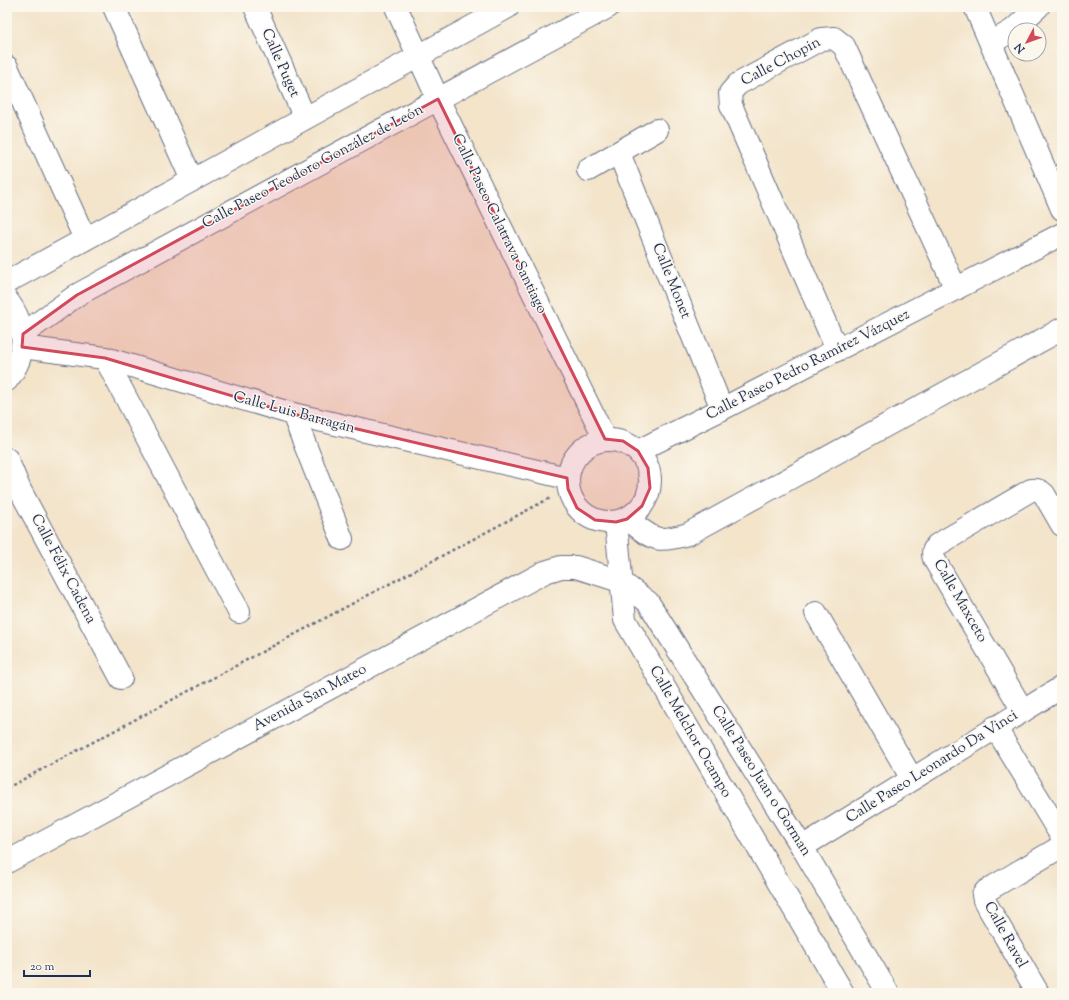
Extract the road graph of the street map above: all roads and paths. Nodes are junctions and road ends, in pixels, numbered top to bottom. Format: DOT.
graph roads {
  1 [pos="114,7"];
  2 [pos="255,7"];
  3 [pos="396,7"];
  4 [pos="508,7"];
  5 [pos="608,7"];
  6 [pos="975,7"];
  7 [pos="1038,7"];
  8 [pos="991,43"];
  9 [pos="418,56"];
  10 [pos="7,67"];
  11 [pos="438,100"];
  12 [pos="305,118"];
  13 [pos="657,130"];
  14 [pos="619,153"];
  15 [pos="588,170"];
  16 [pos="192,180"];
  17 [pos="1062,209"];
  18 [pos="1062,234"];
  19 [pos="85,239"];
  20 [pos="7,282"];
  21 [pos="956,289"];
  22 [pos="7,300"];
  23 [pos="1062,329"];
  24 [pos="22,340"];
  25 [pos="837,350"];
  26 [pos="105,358"];
  27 [pos="7,380"];
  28 [pos="722,409"];
  29 [pos="293,414"];
  30 [pos="605,439"];
  31 [pos="638,451"];
  32 [pos="7,459"];
  33 [pos="567,484"];
  34 [pos="14,494"];
  35 [pos="622,520"];
  36 [pos="1062,524"];
  37 [pos="342,539"];
  38 [pos="620,581"];
  39 [pos="239,612"];
  40 [pos="816,613"];
  41 [pos="121,678"];
  42 [pos="1062,687"];
  43 [pos="1023,710"];
  44 [pos="995,727"];
  45 [pos="912,778"];
  46 [pos="7,788"];
  47 [pos="1061,836"];
  48 [pos="802,847"];
  49 [pos="7,862"];
  50 [pos="843,993"];
  51 [pos="888,993"];
  52 [pos="1038,993"];
  1 -- 16 [label="street"];
  2 -- 12 [label="street, Calle Puget"];
  3 -- 9 [label="street, Calle Paseo Calatrava Santiago"];
  4 -- 9 [label="street"];
  5 -- 11 [label="street, Calle Paseo Teodoro González de León"];
  6 -- 8 [label="street"];
  7 -- 8 [label="street"];
  8 -- 17 [label="street"];
  9 -- 11 [label="street, Calle Paseo Calatrava Santiago"];
  9 -- 12 [label="street"];
  10 -- 19 [label="street"];
  11 -- 24 [label="street, Calle Paseo Teodoro González de León"];
  11 -- 30 [label="street, Calle Paseo Calatrava Santiago"];
  12 -- 16 [label="street"];
  13 -- 14 [label="street"];
  14 -- 15 [label="street"];
  14 -- 28 [label="street, Calle Monet"];
  16 -- 19 [label="street"];
  18 -- 21 [label="street, Calle Paseo Pedro Ramírez Vázquez"];
  19 -- 20 [label="street"];
  21 -- 25 [label="street, Calle Paseo Pedro Ramírez Vázquez"];
  21 -- 25 [label="street, Calle Chopin"];
  22 -- 24 [label="street"];
  23 -- 35 [label="street"];
  24 -- 26 [label="street, Calle Luis Barragán"];
  24 -- 27 [label="street"];
  25 -- 28 [label="street, Calle Paseo Pedro Ramírez Vázquez"];
  26 -- 29 [label="street, Calle Luis Barragán"];
  26 -- 39 [label="street"];
  28 -- 31 [label="street, Calle Paseo Pedro Ramírez Vázquez"];
  29 -- 33 [label="street, Calle Luis Barragán"];
  29 -- 37 [label="street"];
  30 -- 31 [label="street"];
  30 -- 33 [label="street"];
  31 -- 35 [label="street"];
  32 -- 34 [label="street, Calle Félix Cadena"];
  33 -- 35 [label="street"];
  33 -- 46 [label="path"];
  34 -- 41 [label="street, Calle Félix Cadena"];
  35 -- 38 [label="street, Calle Melchor Ocampo"];
  36 -- 43 [label="street, Calle Maxceto"];
  38 -- 48 [label="street, Calle Paseo Juan o Gorman"];
  38 -- 49 [label="street, Avenida San Mateo"];
  38 -- 50 [label="street, Calle Melchor Ocampo"];
  40 -- 45 [label="street"];
  42 -- 43 [label="street, Calle Paseo Leonardo Da Vinci"];
  43 -- 44 [label="street, Calle Paseo Leonardo Da Vinci"];
  44 -- 45 [label="street, Calle Paseo Leonardo Da Vinci"];
  44 -- 47 [label="street"];
  45 -- 48 [label="street, Calle Paseo Leonardo Da Vinci"];
  47 -- 52 [label="street, Calle Ravel"];
  48 -- 51 [label="street, Calle Paseo Juan o Gorman"];
}
